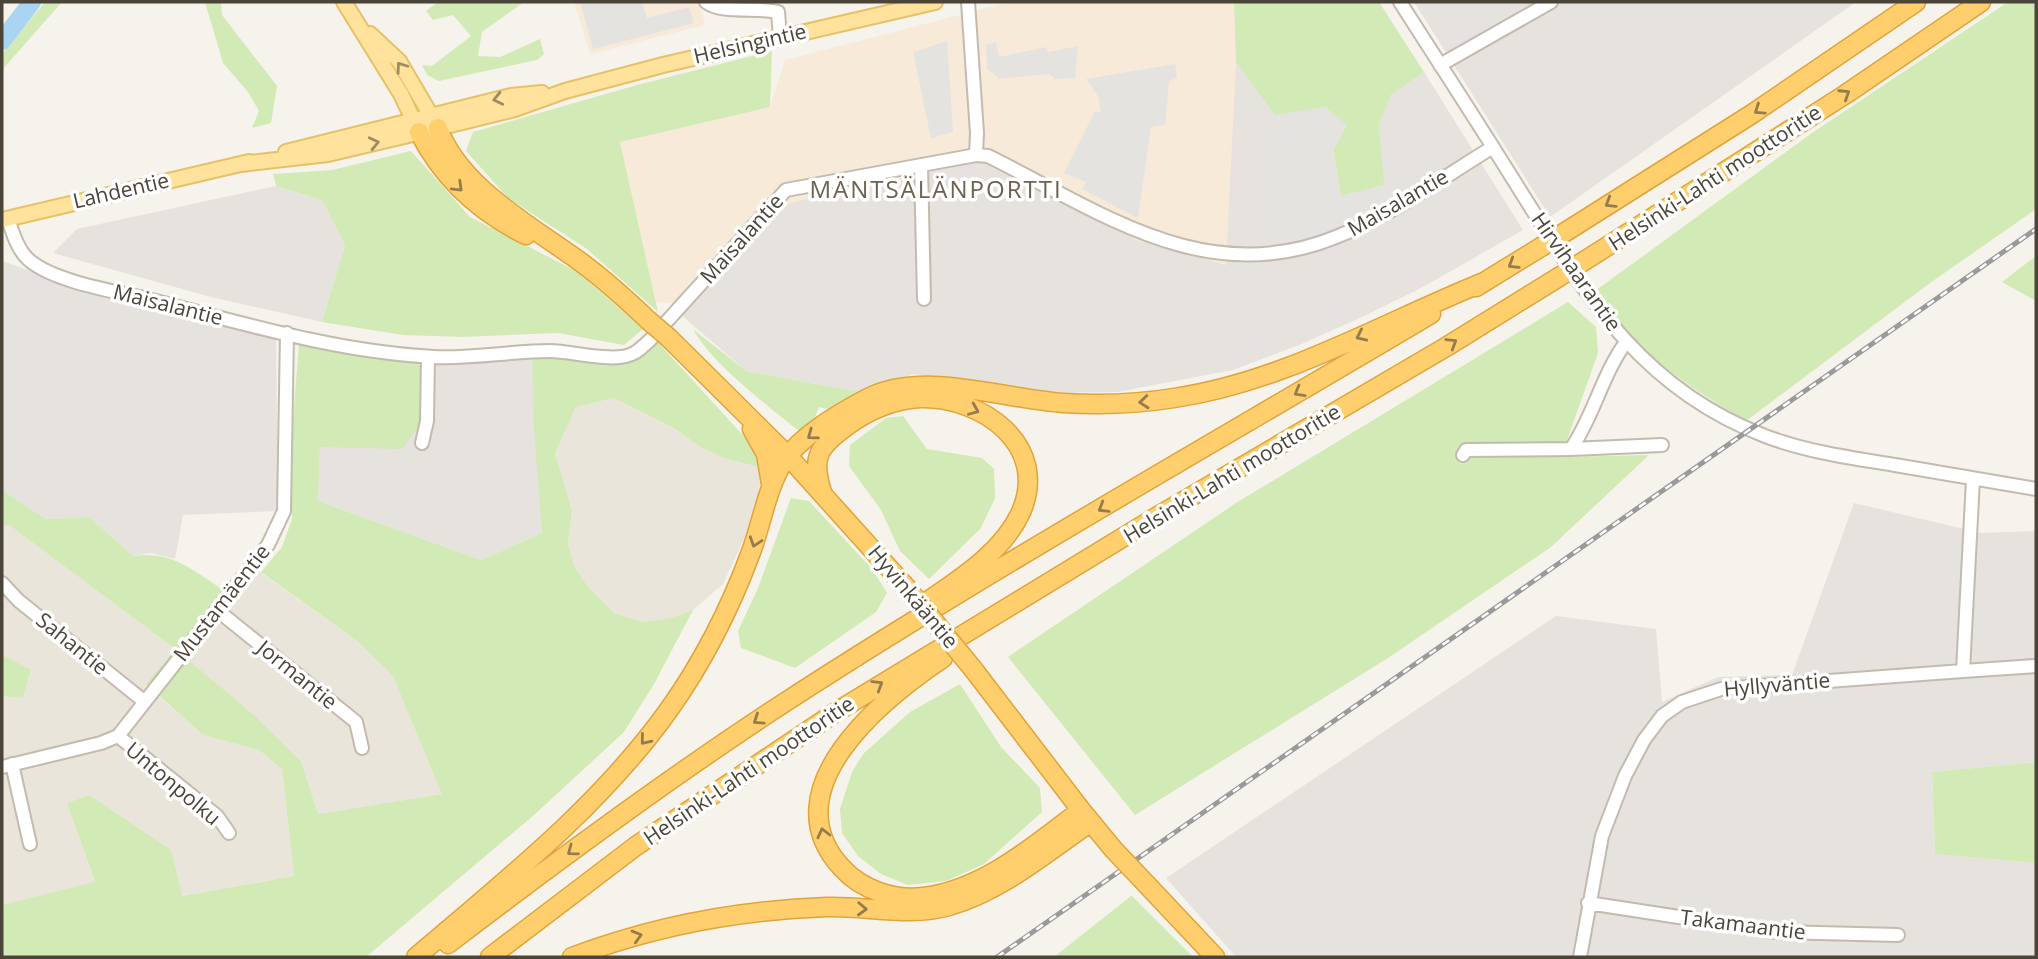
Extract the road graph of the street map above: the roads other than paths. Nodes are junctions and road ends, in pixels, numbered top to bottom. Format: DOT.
graph roads {
  1 [pos="344,2"];
  2 [pos="706,2"];
  3 [pos="936,2"];
  4 [pos="968,2"];
  5 [pos="1400,2"];
  6 [pos="1552,2"];
  7 [pos="1916,2"];
  8 [pos="1981,2"];
  9 [pos="361,26"];
  10 [pos="780,37"];
  11 [pos="1440,65"];
  12 [pos="435,121"];
  13 [pos="417,126"];
  14 [pos="1493,147"];
  15 [pos="976,155"];
  16 [pos="921,165"];
  17 [pos="5,219"];
  18 [pos="582,263"];
  19 [pos="1484,282"];
  20 [pos="924,299"];
  21 [pos="287,333"];
  22 [pos="1626,342"];
  23 [pos="428,356"];
  24 [pos="722,390"];
  25 [pos="422,443"];
  26 [pos="1662,445"];
  27 [pos="1571,449"];
  28 [pos="1463,455"];
  29 [pos="788,456"];
  30 [pos="1973,479"];
  31 [pos="2036,489"];
  32 [pos="822,492"];
  33 [pos="768,502"];
  34 [pos="1109,547"];
  35 [pos="2,583"];
  36 [pos="217,610"];
  37 [pos="2036,666"];
  38 [pos="1963,671"];
  39 [pos="789,699"];
  40 [pos="145,702"];
  41 [pos="118,736"];
  42 [pos="362,748"];
  43 [pos="7,766"];
  44 [pos="1086,816"];
  45 [pos="229,833"];
  46 [pos="30,844"];
  47 [pos="1588,903"];
  48 [pos="1898,935"];
  49 [pos="416,957"];
  50 [pos="431,957"];
  51 [pos="490,957"];
  52 [pos="572,957"];
  53 [pos="1215,957"];
  54 [pos="1580,957"];
  1 -- 9 [label="main road"];
  2 -- 10 [label="street"];
  3 -- 10 [label="main road, Helsingintie"];
  4 -- 15 [label="street"];
  5 -- 11 [label="street, Hirvihaarantie"];
  6 -- 11 [label="street"];
  7 -- 19 [label="highway, Helsinki-Lahti moottoritie, one-way, bridge"];
  34 -- 8 [label="highway, Helsinki-Lahti moottoritie, one-way, bridge"];
  12 -- 9 [label="main road, one-way"];
  9 -- 13 [label="main road"];
  10 -- 12 [label="main road, Helsingintie"];
  11 -- 14 [label="street, Hirvihaarantie"];
  12 -- 13 [label="main road, Lahdentie"];
  12 -- 18 [label="highway, Hyvinkääntie"];
  13 -- 17 [label="main road, Lahdentie"];
  13 -- 18 [label="highway, Hyvinkääntie, one-way"];
  14 -- 15 [label="street, Maisalantie"];
  14 -- 22 [label="street, Hirvihaarantie"];
  15 -- 16 [label="street, Maisalantie"];
  16 -- 20 [label="street"];
  16 -- 23 [label="street, Maisalantie"];
  17 -- 21 [label="street, Maisalantie"];
  18 -- 24 [label="highway, Hyvinkääntie, bridge"];
  19 -- 29 [label="highway, one-way"];
  19 -- 39 [label="highway, Helsinki-Lahti moottoritie, one-way"];
  21 -- 23 [label="street, Maisalantie"];
  21 -- 36 [label="street, Mustamäentie"];
  22 -- 27 [label="street"];
  22 -- 30 [label="street, Hirvihaarantie"];
  23 -- 25 [label="street"];
  24 -- 29 [label="highway, Hyvinkääntie"];
  24 -- 33 [label="highway"];
  26 -- 27 [label="street"];
  27 -- 28 [label="street"];
  29 -- 32 [label="highway, Hyvinkääntie"];
  29 -- 33 [label="highway"];
  30 -- 31 [label="street, Hirvihaarantie"];
  30 -- 38 [label="street"];
  32 -- 39 [label="highway, one-way"];
  32 -- 44 [label="highway, Hyvinkääntie, bridge"];
  33 -- 49 [label="highway, one-way"];
  44 -- 34 [label="highway, one-way"];
  51 -- 34 [label="highway, Helsinki-Lahti moottoritie, one-way"];
  35 -- 40 [label="street, Sahantie"];
  36 -- 40 [label="street, Mustamäentie"];
  36 -- 42 [label="street, Jormantie"];
  37 -- 38 [label="street, Hyllyväntie"];
  38 -- 47 [label="street, Hyllyväntie"];
  39 -- 50 [label="highway, Helsinki-Lahti moottoritie, one-way"];
  40 -- 41 [label="street, Mustamäentie"];
  41 -- 43 [label="street"];
  41 -- 45 [label="street, Untonpolku"];
  43 -- 46 [label="street"];
  52 -- 44 [label="highway, one-way"];
  44 -- 53 [label="highway, Hyvinkääntie, bridge"];
  47 -- 48 [label="street, Takamaantie"];
  47 -- 54 [label="street, Hyllyväntie"];
}
